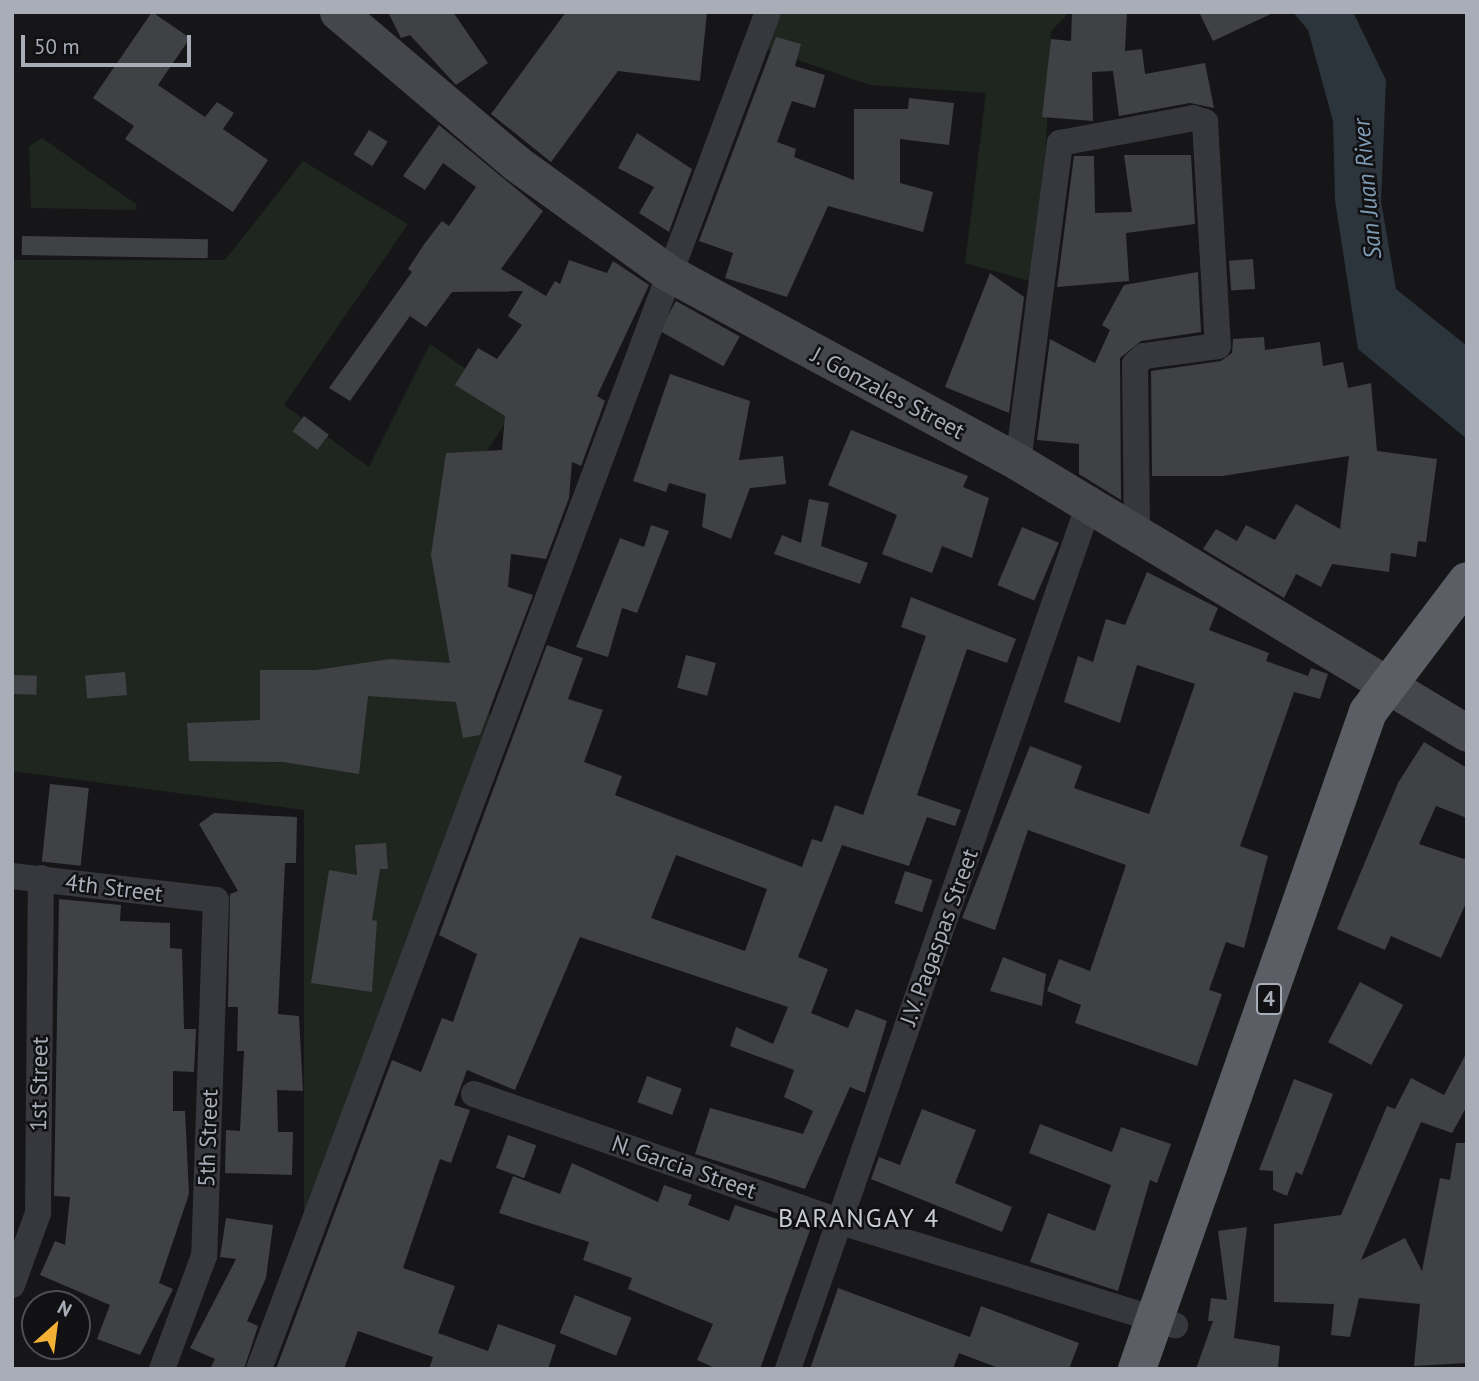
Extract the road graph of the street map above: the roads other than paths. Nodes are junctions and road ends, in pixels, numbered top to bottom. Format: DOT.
graph roads {
  1 [pos="338,12"];
  2 [pos="754,12"];
  3 [pos="768,12"];
  4 [pos="755,45"];
  5 [pos="667,272"];
  6 [pos="1018,462"];
  7 [pos="1088,504"];
  8 [pos="1137,533"];
  9 [pos="1467,581"];
  10 [pos="1393,683"];
  11 [pos="1467,733"];
  12 [pos="12,876"];
  13 [pos="41,878"];
  14 [pos="216,900"];
  15 [pos="474,1094"];
  16 [pos="838,1221"];
  17 [pos="12,1284"];
  18 [pos="1165,1323"];
  19 [pos="162,1369"];
  20 [pos="259,1369"];
  21 [pos="789,1369"];
  22 [pos="1137,1369"];
  23 [pos="1160,1369"];
  1 -- 5 [label="main road, J. Gonzales Street"];
  2 -- 4 [label="street"];
  3 -- 4 [label="street"];
  4 -- 5 [label="street"];
  5 -- 6 [label="main road, J. Gonzales Street"];
  5 -- 20 [label="street"];
  6 -- 7 [label="main road, J. Gonzales Street"];
  6 -- 8 [label="street"];
  7 -- 8 [label="main road, J. Gonzales Street"];
  7 -- 16 [label="street, J.V. Pagaspas Street"];
  8 -- 10 [label="main road, J. Gonzales Street"];
  9 -- 10 [label="highway, 4"];
  10 -- 11 [label="main road, J. Gonzales Street"];
  10 -- 18 [label="highway, 4"];
  12 -- 13 [label="street, 4th Street"];
  13 -- 14 [label="street, 4th Street"];
  13 -- 17 [label="street, 1st Street"];
  14 -- 19 [label="street, 5th Street"];
  15 -- 16 [label="street, N. Garcia Street"];
  16 -- 18 [label="street, N. Garcia Street"];
  16 -- 21 [label="street, J.V. Pagaspas Street"];
  18 -- 22 [label="highway, 4"];
  18 -- 23 [label="highway, 4"];
}
